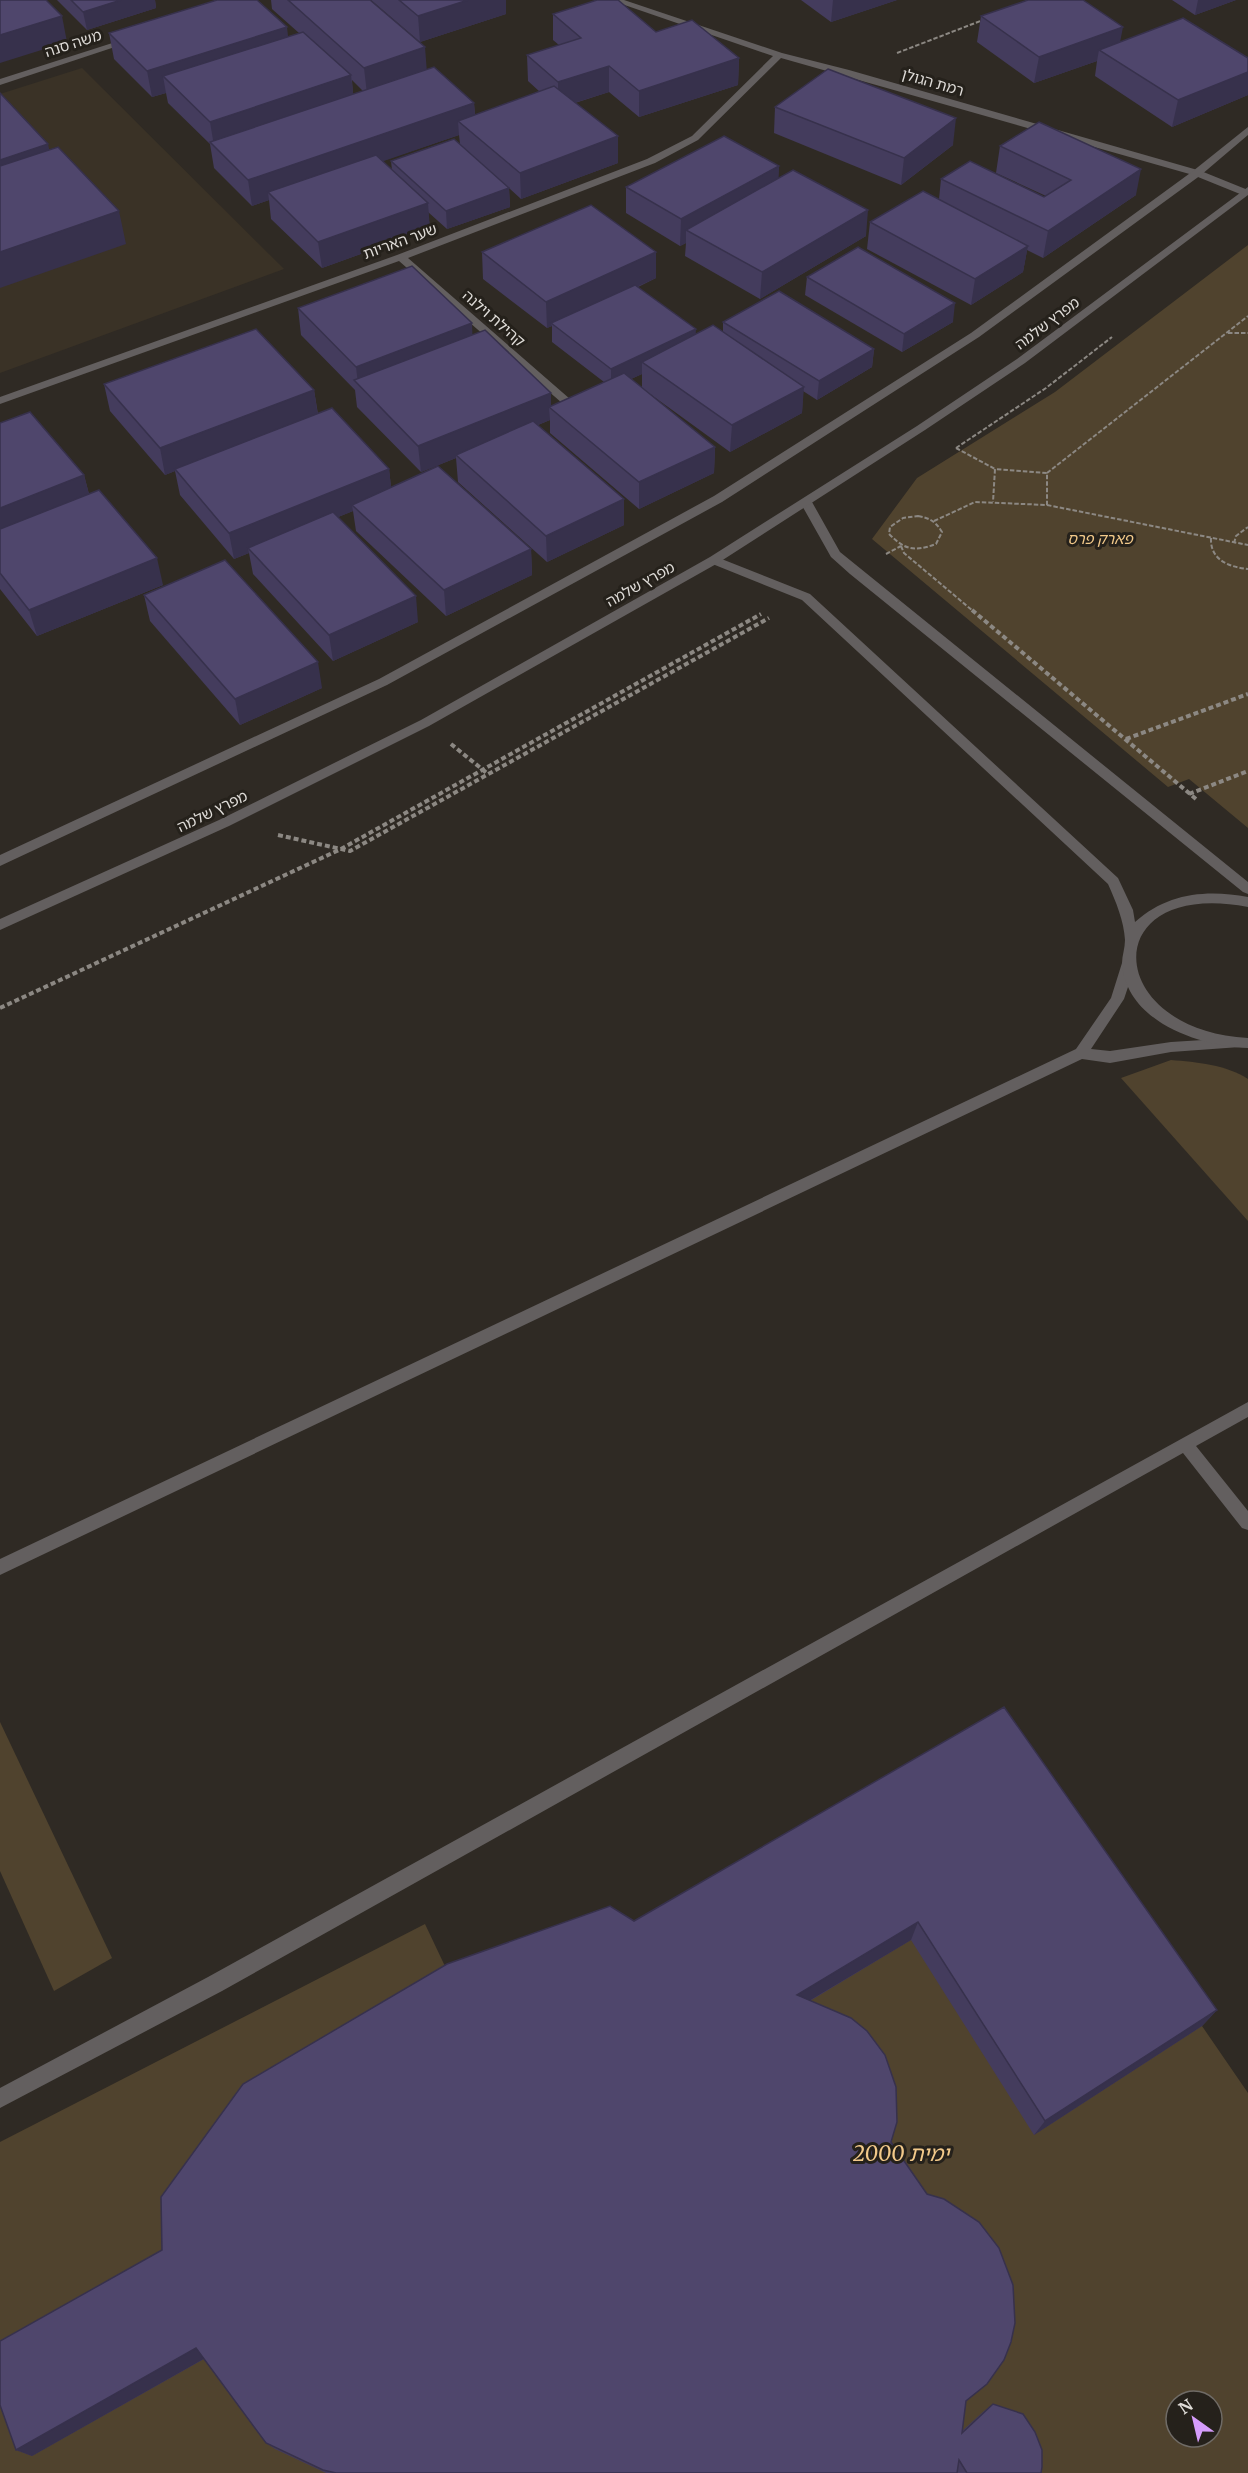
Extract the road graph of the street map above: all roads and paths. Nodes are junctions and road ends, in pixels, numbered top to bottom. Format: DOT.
graph roads {
  1 [pos="615,0"];
  2 [pos="991,17"];
  3 [pos="146,36"];
  4 [pos="779,55"];
  5 [pos="846,72"];
  6 [pos="0,82"];
  7 [pos="1248,130"];
  8 [pos="1197,173"];
  9 [pos="1246,191"];
  10 [pos="401,257"];
  11 [pos="1248,316"];
  12 [pos="1228,333"];
  13 [pos="1248,333"];
  14 [pos="0,401"];
  15 [pos="566,401"];
  16 [pos="921,428"];
  17 [pos="995,469"];
  18 [pos="1047,473"];
  19 [pos="806,502"];
  20 [pos="993,502"];
  21 [pos="1047,505"];
  22 [pos="934,521"];
  23 [pos="1248,527"];
  24 [pos="1211,538"];
  25 [pos="1234,543"];
  26 [pos="1248,545"];
  27 [pos="901,546"];
  28 [pos="714,560"];
  29 [pos="1248,569"];
  30 [pos="806,597"];
  31 [pos="1248,694"];
  32 [pos="425,723"];
  33 [pos="1126,739"];
  34 [pos="483,770"];
  35 [pos="1248,771"];
  36 [pos="488,774"];
  37 [pos="1189,794"];
  38 [pos="1198,801"];
  39 [pos="224,823"];
  40 [pos="341,849"];
  41 [pos="0,861"];
  42 [pos="1248,889"];
  43 [pos="1248,902"];
  44 [pos="0,925"];
  45 [pos="1132,943"];
  46 [pos="1129,963"];
  47 [pos="0,1008"];
  48 [pos="1242,1043"];
  49 [pos="1081,1053"];
  50 [pos="1248,1409"];
  51 [pos="1185,1444"];
  52 [pos="1248,1523"];
  53 [pos="0,1567"];
  54 [pos="0,2098"];
  1 -- 4 [label="street, רמת הגולן"];
  2 -- 5 [label="path"];
  3 -- 6 [label="street, משה סנה"];
  4 -- 5 [label="street, רמת הגולן"];
  4 -- 10 [label="street, שער האריות"];
  5 -- 8 [label="street, רמת הגולן"];
  7 -- 8 [label="street, מפרץ שלמה"];
  8 -- 9 [label="street, רמת הגולן"];
  8 -- 41 [label="street, מפרץ שלמה"];
  9 -- 16 [label="street, מפרץ שלמה"];
  10 -- 14 [label="street, שער האריות"];
  10 -- 15 [label="street, קהילת וילנה"];
  11 -- 12 [label="path"];
  12 -- 13 [label="path"];
  12 -- 18 [label="path"];
  16 -- 17 [label="path"];
  16 -- 19 [label="street, מפרץ שלמה"];
  17 -- 18 [label="path"];
  17 -- 20 [label="path"];
  18 -- 21 [label="path"];
  19 -- 28 [label="street, מפרץ שלמה"];
  19 -- 42 [label="street"];
  20 -- 21 [label="path"];
  20 -- 22 [label="path"];
  21 -- 24 [label="path"];
  22 -- 27 [label="path"];
  22 -- 27 [label="path"];
  23 -- 25 [label="path"];
  24 -- 25 [label="path"];
  24 -- 29 [label="path"];
  25 -- 26 [label="path"];
  27 -- 33 [label="path"];
  28 -- 30 [label="street"];
  28 -- 32 [label="street, מפרץ שלמה"];
  30 -- 34 [label="path"];
  30 -- 36 [label="path"];
  30 -- 45 [label="street"];
  31 -- 33 [label="path"];
  32 -- 34 [label="path"];
  32 -- 39 [label="street, מפרץ שלמה"];
  33 -- 37 [label="path"];
  34 -- 36 [label="path"];
  34 -- 40 [label="path"];
  35 -- 37 [label="path"];
  36 -- 40 [label="path"];
  37 -- 38 [label="path"];
  39 -- 40 [label="path"];
  39 -- 44 [label="street, מפרץ שלמה"];
  40 -- 47 [label="path"];
  43 -- 45 [label="street"];
  45 -- 46 [label="street"];
  46 -- 48 [label="street"];
  46 -- 49 [label="street"];
  48 -- 49 [label="street"];
  49 -- 53 [label="street"];
  50 -- 51 [label="street"];
  51 -- 52 [label="street"];
  51 -- 54 [label="street"];
}
